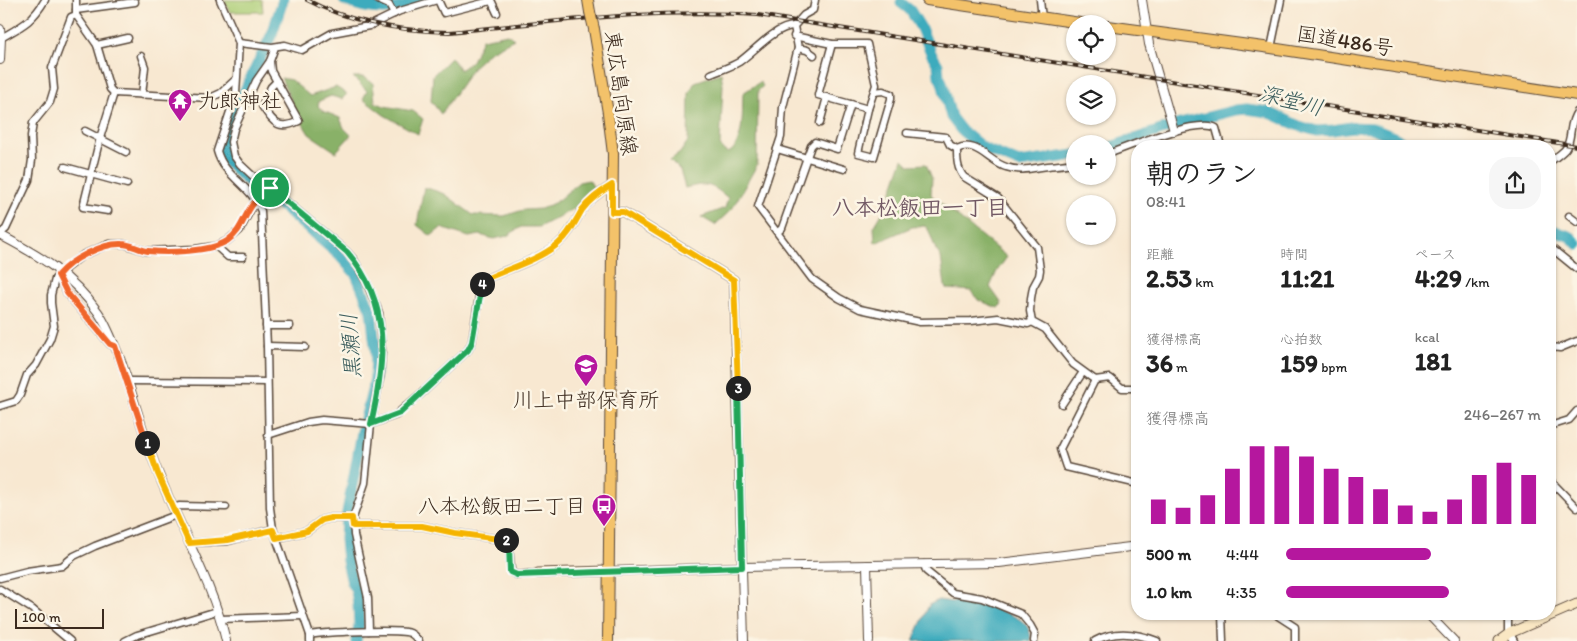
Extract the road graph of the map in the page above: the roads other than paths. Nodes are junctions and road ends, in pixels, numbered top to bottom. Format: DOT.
graph roads {
  1 [pos="44,0"];
  2 [pos="76,0"];
  3 [pos="220,0"];
  4 [pos="378,0"];
  5 [pos="437,0"];
  6 [pos="491,0"];
  7 [pos="588,0"];
  8 [pos="815,0"];
  9 [pos="927,0"];
  10 [pos="1040,0"];
  11 [pos="1142,0"];
  12 [pos="1281,0"];
  13 [pos="135,2"];
  14 [pos="392,10"];
  15 [pos="76,12"];
  16 [pos="497,13"];
  17 [pos="1042,18"];
  18 [pos="1066,21"];
  19 [pos="794,26"];
  20 [pos="1116,27"];
  21 [pos="0,29"];
  22 [pos="1148,32"];
  23 [pos="794,36"];
  24 [pos="1,38"];
  25 [pos="128,38"];
  26 [pos="239,43"];
  27 [pos="832,44"];
  28 [pos="97,45"];
  29 [pos="273,47"];
  30 [pos="798,48"];
  31 [pos="1271,48"];
  32 [pos="814,55"];
  33 [pos="141,56"];
  34 [pos="0,60"];
  35 [pos="270,61"];
  36 [pos="711,74"];
  37 [pos="236,80"];
  38 [pos="277,81"];
  39 [pos="874,92"];
  40 [pos="114,93"];
  41 [pos="142,95"];
  42 [pos="1577,95"];
  43 [pos="827,98"];
  44 [pos="851,104"];
  45 [pos="868,109"];
  46 [pos="1577,112"];
  47 [pos="820,123"];
  48 [pos="1173,128"];
  49 [pos="85,131"];
  50 [pos="908,133"];
  51 [pos="100,138"];
  52 [pos="1143,140"];
  53 [pos="1219,140"];
  54 [pos="1131,145"];
  55 [pos="777,149"];
  56 [pos="958,149"];
  57 [pos="1116,151"];
  58 [pos="126,152"];
  59 [pos="807,157"];
  60 [pos="1556,157"];
  61 [pos="1066,163"];
  62 [pos="65,167"];
  63 [pos="844,169"];
  64 [pos="90,174"];
  65 [pos="127,184"];
  66 [pos="612,185"];
  67 [pos="269,189"];
  68 [pos="258,199"];
  69 [pos="108,211"];
  70 [pos="612,212"];
  71 [pos="1569,216"];
  72 [pos="1577,222"];
  73 [pos="778,232"];
  74 [pos="0,235"];
  75 [pos="216,246"];
  76 [pos="1556,252"];
  77 [pos="243,257"];
  78 [pos="1577,269"];
  79 [pos="60,273"];
  80 [pos="1032,322"];
  81 [pos="266,326"];
  82 [pos="290,326"];
  83 [pos="1577,342"];
  84 [pos="115,346"];
  85 [pos="267,346"];
  86 [pos="305,347"];
  87 [pos="1556,348"];
  88 [pos="1083,372"];
  89 [pos="1095,380"];
  90 [pos="128,381"];
  91 [pos="267,382"];
  92 [pos="1131,388"];
  93 [pos="1062,404"];
  94 [pos="0,406"];
  95 [pos="1577,411"];
  96 [pos="371,424"];
  97 [pos="1556,424"];
  98 [pos="268,435"];
  99 [pos="1131,482"];
  100 [pos="1556,486"];
  101 [pos="226,507"];
  102 [pos="1577,508"];
  103 [pos="175,512"];
  104 [pos="352,518"];
  105 [pos="353,526"];
  106 [pos="273,530"];
  107 [pos="276,538"];
  108 [pos="189,543"];
  109 [pos="1131,547"];
  110 [pos="924,564"];
  111 [pos="867,565"];
  112 [pos="742,567"];
  113 [pos="608,571"];
  114 [pos="538,573"];
  115 [pos="0,578"];
  116 [pos="0,589"];
  117 [pos="1577,604"];
  118 [pos="219,615"];
  119 [pos="1556,615"];
  120 [pos="303,616"];
  121 [pos="1222,620"];
  122 [pos="1284,620"];
  123 [pos="1434,620"];
  124 [pos="1508,620"];
  125 [pos="1545,620"];
  126 [pos="368,632"];
  127 [pos="1512,637"];
  128 [pos="310,638"];
  129 [pos="70,641"];
  130 [pos="125,641"];
  131 [pos="226,641"];
  132 [pos="419,641"];
  133 [pos="608,641"];
  134 [pos="744,641"];
  135 [pos="868,641"];
  136 [pos="1034,641"];
  137 [pos="1095,641"];
  138 [pos="1157,641"];
  139 [pos="1223,641"];
  140 [pos="1294,641"];
  141 [pos="1454,641"];
  142 [pos="1498,641"];
  1 -- 24 [label="street"];
  2 -- 15 [label="street"];
  3 -- 26 [label="street"];
  4 -- 14 [label="street"];
  5 -- 6 [label="street"];
  5 -- 14 [label="street"];
  6 -- 16 [label="street"];
  7 -- 66 [label="main road, 東広島向原線, bridge"];
  8 -- 19 [label="street"];
  9 -- 17 [label="main road"];
  10 -- 17 [label="street"];
  11 -- 22 [label="street"];
  12 -- 31 [label="street"];
  13 -- 15 [label="street"];
  14 -- 29 [label="street"];
  15 -- 28 [label="street"];
  15 -- 74 [label="street"];
  17 -- 18 [label="main road"];
  19 -- 23 [label="street"];
  19 -- 36 [label="street"];
  20 -- 22 [label="main road, 国道486号"];
  21 -- 24 [label="street"];
  22 -- 31 [label="main road, 国道486号"];
  22 -- 48 [label="street"];
  23 -- 27 [label="street"];
  23 -- 30 [label="street"];
  24 -- 34 [label="street"];
  25 -- 28 [label="street"];
  26 -- 29 [label="street"];
  26 -- 37 [label="street"];
  27 -- 39 [label="street"];
  27 -- 43 [label="street"];
  28 -- 40 [label="street"];
  29 -- 35 [label="street"];
  30 -- 32 [label="street"];
  30 -- 55 [label="street"];
  31 -- 42 [label="main road, 国道486号"];
  33 -- 41 [label="street"];
  35 -- 38 [label="street"];
  35 -- 67 [label="street"];
  37 -- 41 [label="street"];
  37 -- 68 [label="street"];
  38 -- 38 [label="street"];
  39 -- 45 [label="street"];
  39 -- 45 [label="street"];
  40 -- 41 [label="street"];
  40 -- 51 [label="street"];
  43 -- 44 [label="street"];
  43 -- 47 [label="street"];
  44 -- 45 [label="street"];
  44 -- 59 [label="street"];
  46 -- 60 [label="street"];
  48 -- 52 [label="street"];
  48 -- 53 [label="street"];
  49 -- 51 [label="street"];
  50 -- 56 [label="street"];
  51 -- 58 [label="street"];
  51 -- 64 [label="street"];
  54 -- 57 [label="street"];
  55 -- 59 [label="street"];
  55 -- 73 [label="street"];
  56 -- 61 [label="street"];
  56 -- 80 [label="street"];
  59 -- 63 [label="street"];
  59 -- 73 [label="street"];
  62 -- 64 [label="street"];
  64 -- 65 [label="street"];
  64 -- 69 [label="street"];
  66 -- 70 [label="main road, 東広島向原線"];
  66 -- 96 [label="street"];
  67 -- 68 [label="street"];
  67 -- 96 [label="street"];
  68 -- 75 [label="street"];
  68 -- 81 [label="street"];
  70 -- 112 [label="street"];
  70 -- 113 [label="main road, 東広島向原線"];
  71 -- 72 [label="street"];
  73 -- 80 [label="street"];
  74 -- 79 [label="street"];
  75 -- 77 [label="street"];
  75 -- 79 [label="street"];
  76 -- 78 [label="street"];
  79 -- 84 [label="street"];
  79 -- 84 [label="street"];
  79 -- 94 [label="street"];
  80 -- 88 [label="street"];
  81 -- 82 [label="street"];
  81 -- 85 [label="street"];
  83 -- 87 [label="street"];
  84 -- 90 [label="street"];
  85 -- 86 [label="street"];
  85 -- 91 [label="street"];
  88 -- 89 [label="street"];
  88 -- 93 [label="street"];
  89 -- 92 [label="street"];
  89 -- 99 [label="street"];
  90 -- 91 [label="street"];
  90 -- 103 [label="street"];
  91 -- 98 [label="street"];
  95 -- 97 [label="street"];
  96 -- 98 [label="street"];
  96 -- 104 [label="street"];
  98 -- 106 [label="street"];
  100 -- 102 [label="street"];
  101 -- 103 [label="street"];
  103 -- 108 [label="street"];
  103 -- 115 [label="street"];
  104 -- 105 [label="street"];
  104 -- 107 [label="street"];
  105 -- 114 [label="street"];
  105 -- 126 [label="street"];
  106 -- 107 [label="street"];
  106 -- 108 [label="street"];
  107 -- 120 [label="street"];
  108 -- 118 [label="street"];
  109 -- 110 [label="street"];
  110 -- 111 [label="street"];
  110 -- 136 [label="street"];
  111 -- 112 [label="street"];
  111 -- 135 [label="street"];
  112 -- 113 [label="street"];
  112 -- 134 [label="street"];
  113 -- 114 [label="main road"];
  113 -- 133 [label="main road, 東広島向原線"];
  116 -- 129 [label="street"];
  117 -- 119 [label="main road"];
  118 -- 120 [label="street"];
  118 -- 130 [label="street"];
  118 -- 131 [label="street"];
  120 -- 128 [label="street"];
  121 -- 139 [label="street"];
  122 -- 140 [label="street"];
  123 -- 141 [label="street"];
  124 -- 127 [label="street"];
  125 -- 127 [label="main road"];
  126 -- 128 [label="street"];
  126 -- 132 [label="street"];
  127 -- 142 [label="main road"];
  137 -- 138 [label="street"];
}
